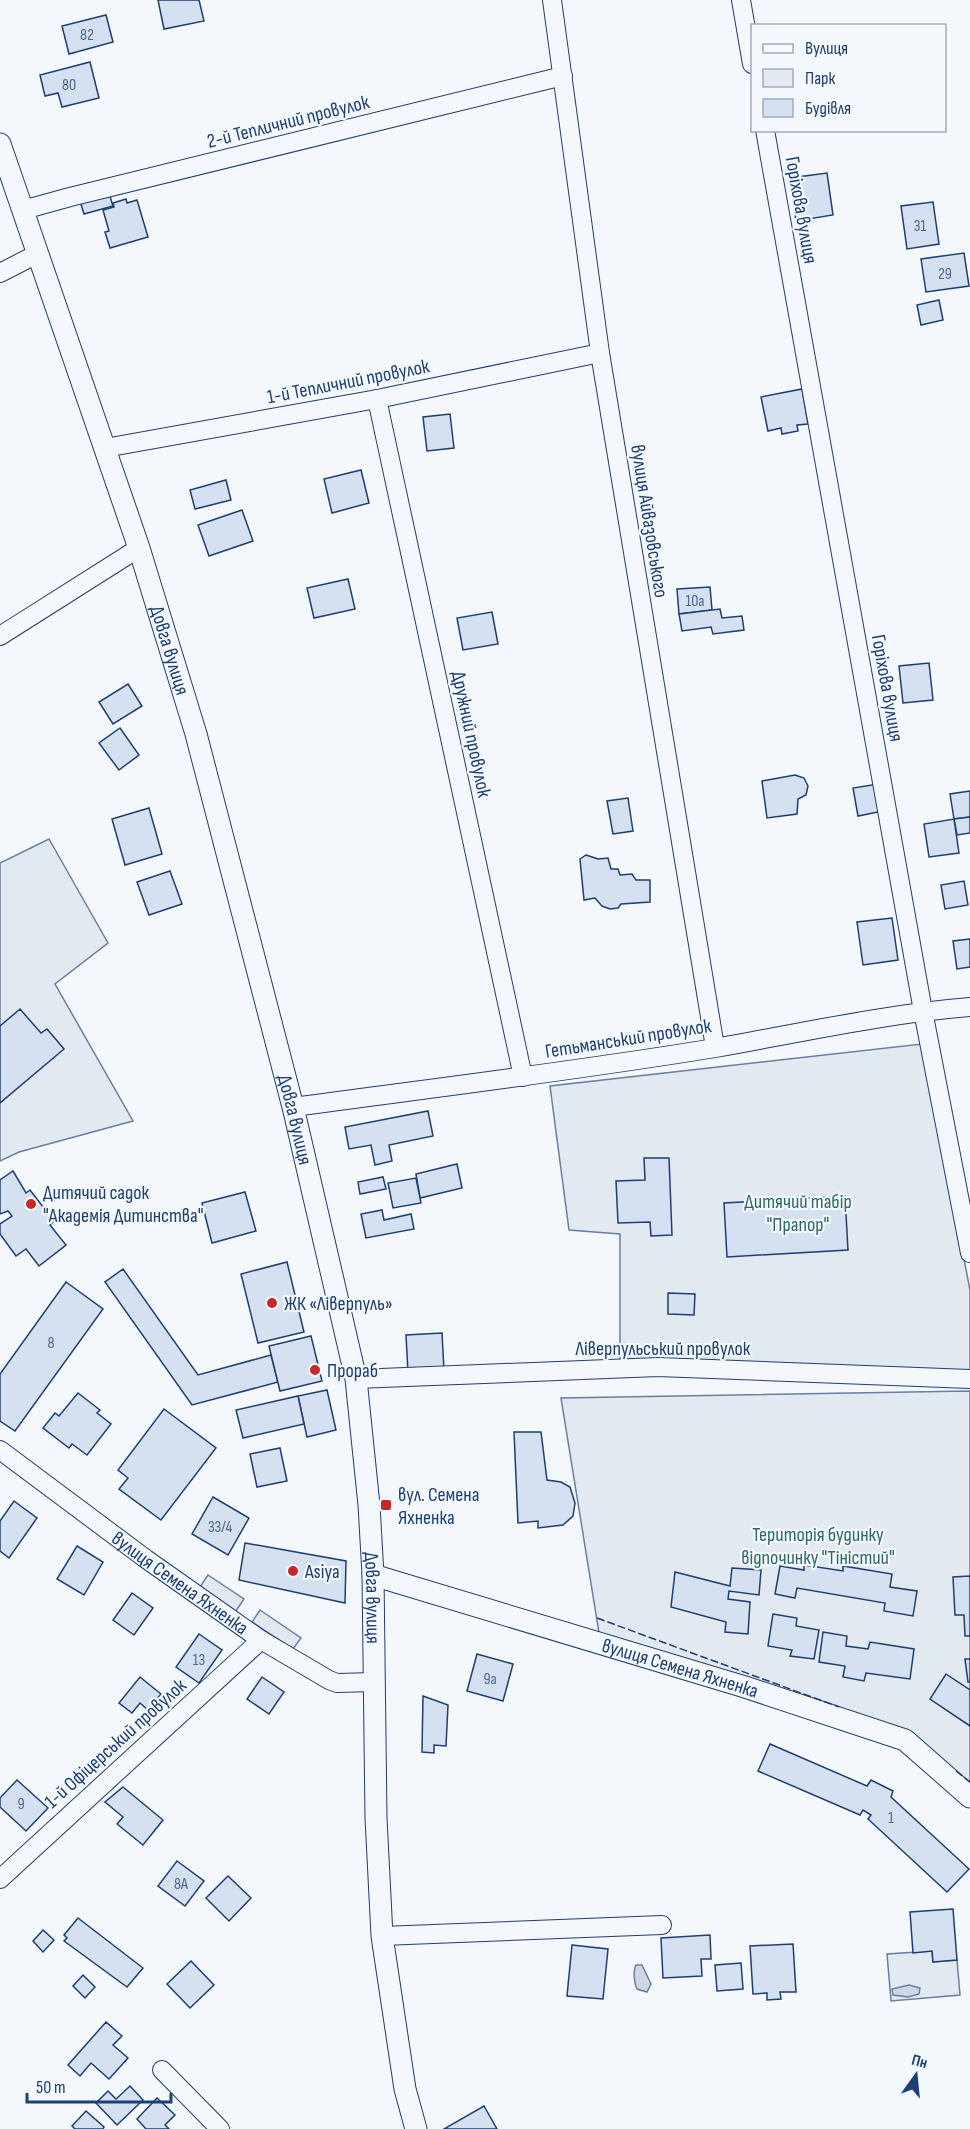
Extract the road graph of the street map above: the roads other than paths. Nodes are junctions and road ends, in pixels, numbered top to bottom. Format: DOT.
graph roads {
  1 [pos="552,0"];
  2 [pos="741,0"];
  3 [pos="751,53"];
  4 [pos="563,76"];
  5 [pos="765,132"];
  6 [pos="0,144"];
  7 [pos="23,210"];
  8 [pos="37,254"];
  9 [pos="0,273"];
  10 [pos="600,353"];
  11 [pos="377,399"];
  12 [pos="105,448"];
  13 [pos="139,548"];
  14 [pos="0,636"];
  15 [pos="970,1007"];
  16 [pos="923,1011"];
  17 [pos="715,1047"];
  18 [pos="523,1077"];
  19 [pos="293,1107"];
  20 [pos="970,1252"];
  21 [pos="356,1379"];
  22 [pos="970,1379"];
  23 [pos="0,1450"];
  24 [pos="373,1575"];
  25 [pos="261,1640"];
  26 [pos="374,1683"];
  27 [pos="970,1797"];
  28 [pos="0,1879"];
  29 [pos="662,1925"];
  30 [pos="382,1936"];
  31 [pos="162,2070"];
  32 [pos="220,2129"];
  33 [pos="416,2129"];
  1 -- 4 [label="street, вулиця Айвазовського"];
  2 -- 3 [label="street"];
  4 -- 7 [label="street, 2-й Тепличний провулок"];
  4 -- 10 [label="street, вулиця Айвазовського"];
  5 -- 16 [label="street, Горіхова вулиця"];
  6 -- 7 [label="street, Довга вулиця"];
  7 -- 8 [label="street, Довга вулиця"];
  8 -- 9 [label="street"];
  8 -- 12 [label="street, Довга вулиця"];
  10 -- 11 [label="street, 1-й Тепличний провулок"];
  10 -- 17 [label="street, вулиця Айвазовського"];
  11 -- 12 [label="street, 1-й Тепличний провулок"];
  11 -- 18 [label="street, Дружний провулок"];
  12 -- 13 [label="street, Довга вулиця"];
  13 -- 14 [label="street"];
  13 -- 19 [label="street, Довга вулиця"];
  15 -- 16 [label="street, Гетьманський провулок"];
  16 -- 17 [label="street, Гетьманський провулок"];
  16 -- 20 [label="street, Горіхова вулиця"];
  17 -- 18 [label="street, Гетьманський провулок"];
  18 -- 19 [label="street, Гетьманський провулок"];
  19 -- 21 [label="street, Довга вулиця"];
  21 -- 22 [label="street, Ліверпульський провулок"];
  21 -- 24 [label="street, Довга вулиця"];
  23 -- 25 [label="street, вулиця Семена Яхненка"];
  24 -- 26 [label="street, Довга вулиця"];
  24 -- 27 [label="street, вулиця Семена Яхненка"];
  25 -- 26 [label="street, вулиця Семена Яхненка"];
  25 -- 28 [label="street, 1-й Офіцерський провулок"];
  26 -- 30 [label="street, Довга вулиця"];
  29 -- 30 [label="street"];
  30 -- 33 [label="street, Довга вулиця"];
  31 -- 32 [label="street"];
}
